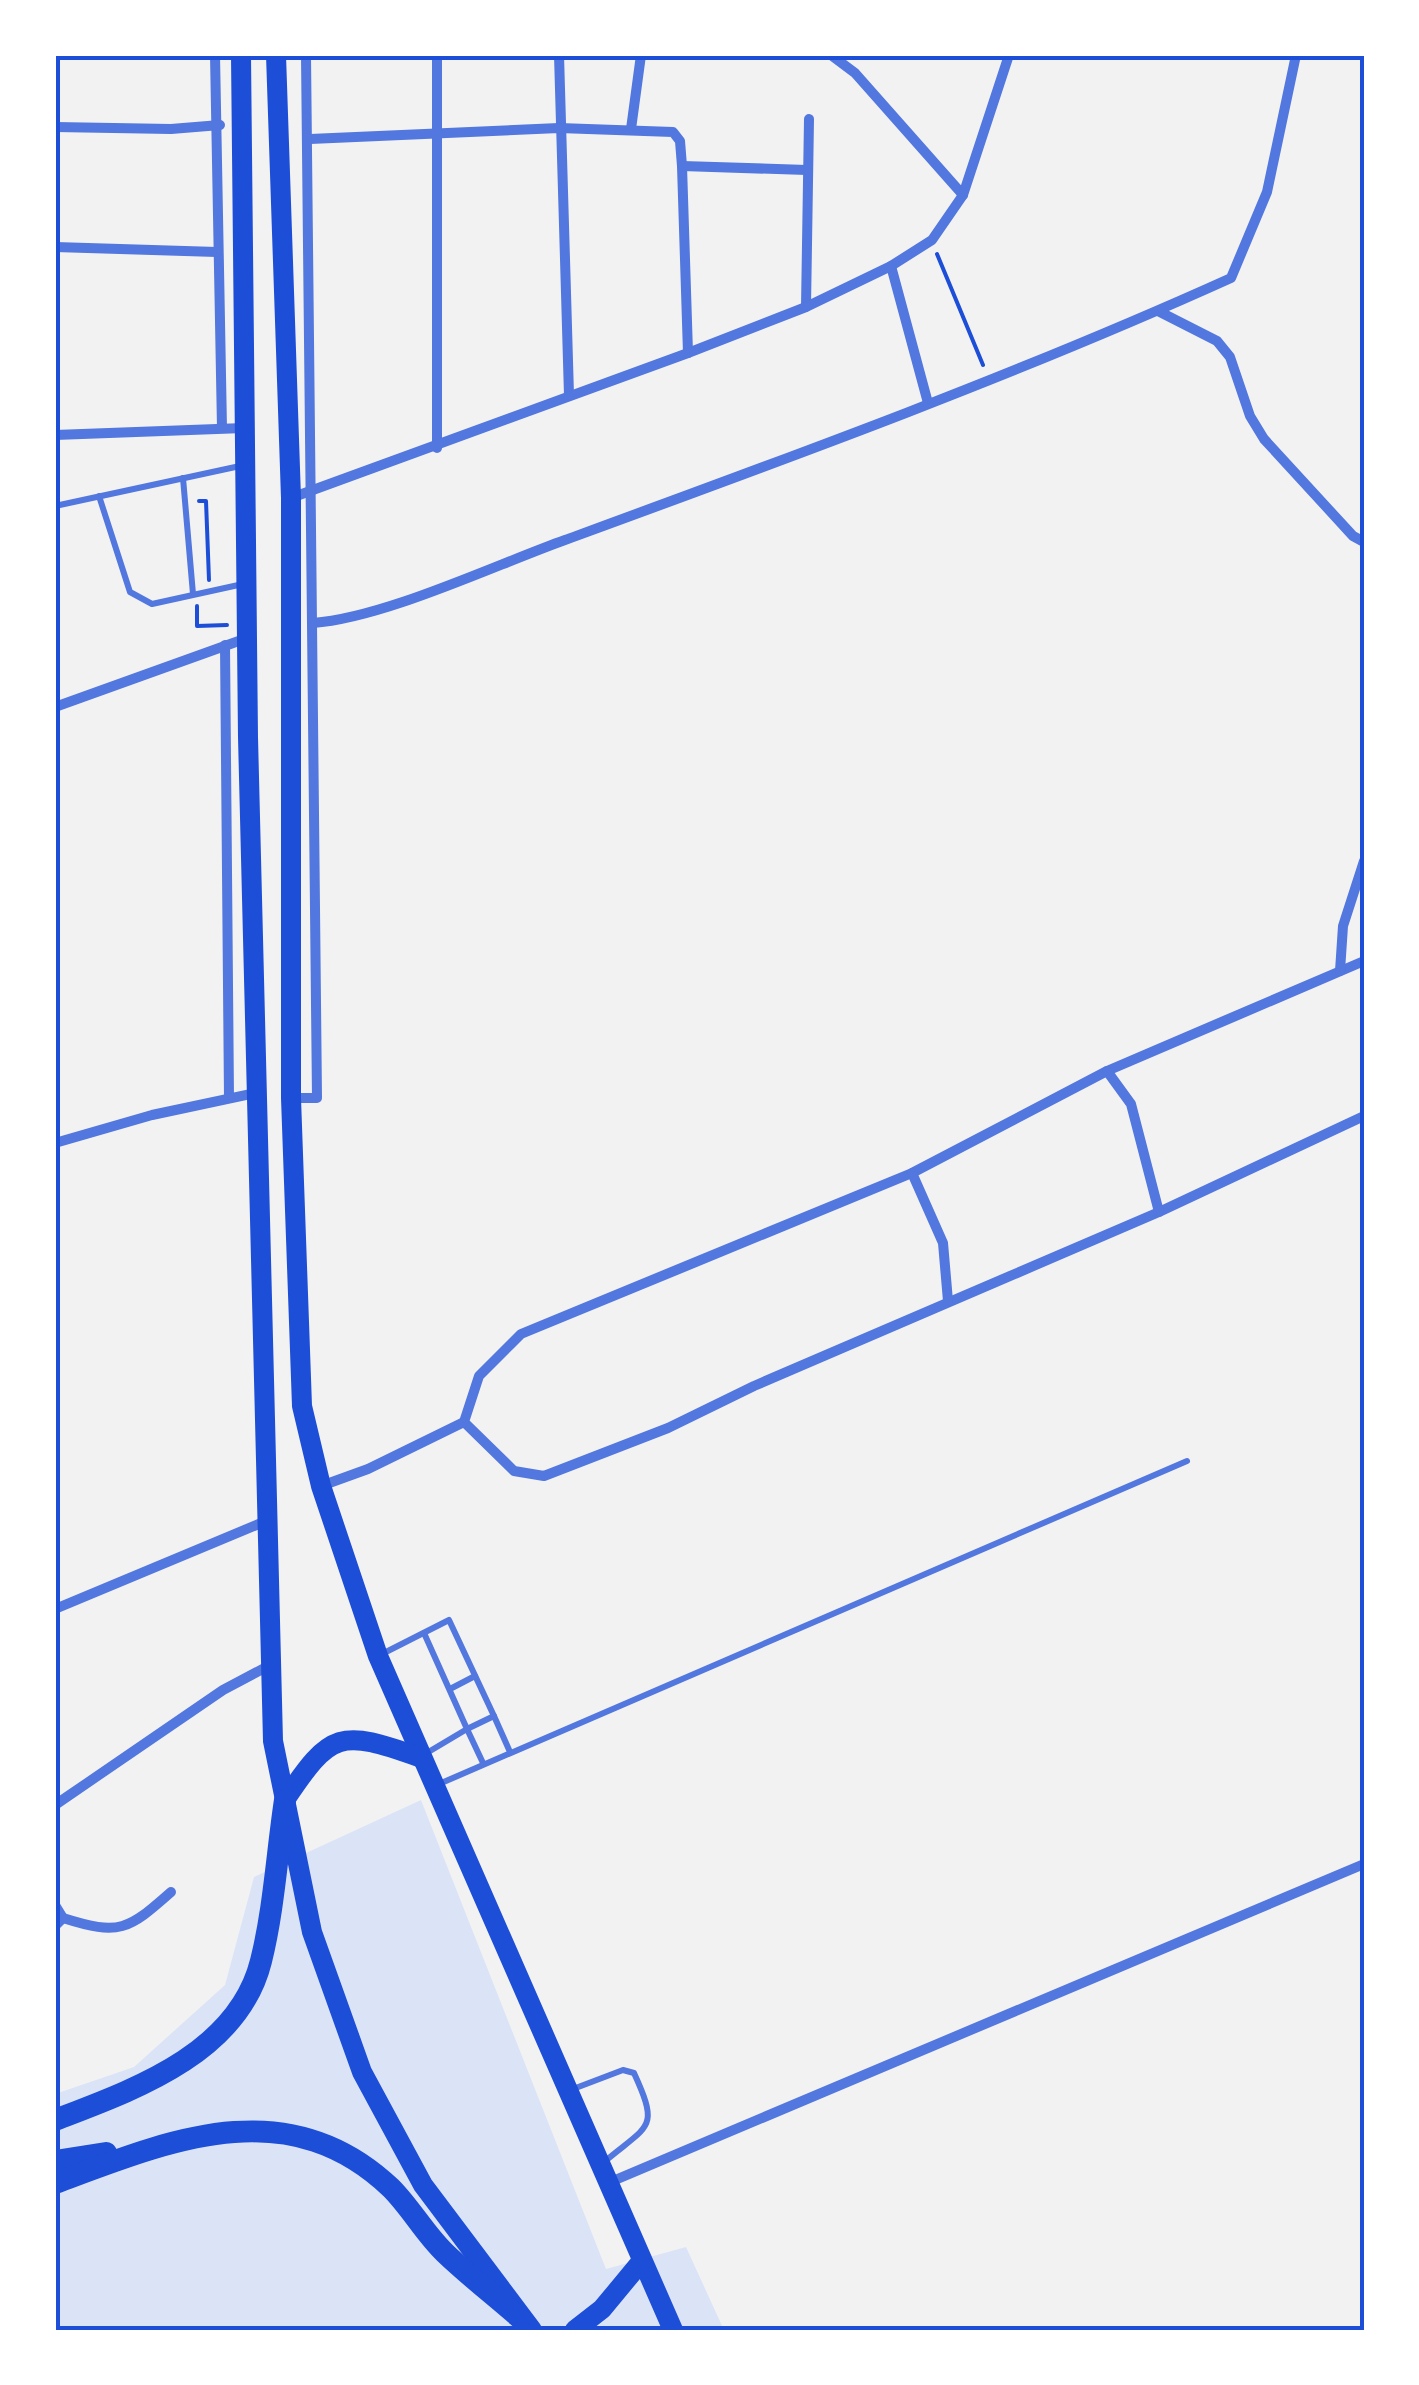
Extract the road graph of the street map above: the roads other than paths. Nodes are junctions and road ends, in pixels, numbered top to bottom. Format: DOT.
graph roads {
  1 [pos="215,55"];
  2 [pos="241,55"];
  3 [pos="276,55"];
  4 [pos="306,55"];
  5 [pos="437,55"];
  6 [pos="559,55"];
  7 [pos="641,55"];
  8 [pos="831,55"];
  9 [pos="1009,55"];
  10 [pos="1296,55"];
  11 [pos="809,119"];
  12 [pos="220,125"];
  13 [pos="55,127"];
  14 [pos="559,128"];
  15 [pos="631,129"];
  16 [pos="438,132"];
  17 [pos="310,139"];
  18 [pos="682,166"];
  19 [pos="807,170"];
  20 [pos="962,196"];
  21 [pos="55,247"];
  22 [pos="216,252"];
  23 [pos="891,266"];
  24 [pos="806,306"];
  25 [pos="1158,311"];
  26 [pos="688,353"];
  27 [pos="568,395"];
  28 [pos="928,403"];
  29 [pos="222,428"];
  30 [pos="244,428"];
  31 [pos="55,436"];
  32 [pos="437,448"];
  33 [pos="244,465"];
  34 [pos="184,478"];
  35 [pos="313,492"];
  36 [pos="99,496"];
  37 [pos="291,498"];
  38 [pos="55,506"];
  39 [pos="1364,542"];
  40 [pos="246,583"];
  41 [pos="192,594"];
  42 [pos="313,623"];
  43 [pos="248,638"];
  44 [pos="224,645"];
  45 [pos="55,707"];
  46 [pos="1364,862"];
  47 [pos="1364,961"];
  48 [pos="1340,971"];
  49 [pos="1107,1071"];
  50 [pos="256,1092"];
  51 [pos="229,1098"];
  52 [pos="291,1098"];
  53 [pos="1364,1116"];
  54 [pos="55,1143"];
  55 [pos="912,1173"];
  56 [pos="1159,1212"];
  57 [pos="948,1301"];
  58 [pos="302,1406"];
  59 [pos="264,1409"];
  60 [pos="464,1422"];
  61 [pos="1187,1461"];
  62 [pos="321,1486"];
  63 [pos="266,1521"];
  64 [pos="55,1609"];
  65 [pos="424,1633"];
  66 [pos="378,1656"];
  67 [pos="274,1662"];
  68 [pos="475,1676"];
  69 [pos="450,1688"];
  70 [pos="494,1716"];
  71 [pos="467,1729"];
  72 [pos="510,1752"];
  73 [pos="419,1757"];
  74 [pos="483,1764"];
  75 [pos="433,1786"];
  76 [pos="285,1800"];
  77 [pos="55,1805"];
  78 [pos="1364,1864"];
  79 [pos="171,1892"];
  80 [pos="55,1905"];
  81 [pos="59,1922"];
  82 [pos="567,2091"];
  83 [pos="55,2120"];
  84 [pos="158,2145"];
  85 [pos="55,2161"];
  86 [pos="603,2175"];
  87 [pos="55,2183"];
  88 [pos="642,2262"];
  89 [pos="526,2324"];
  90 [pos="546,2330"];
  91 [pos="576,2330"];
  92 [pos="674,2330"];
  1 -- 12 [label="street"];
  2 -- 30 [label="main road"];
  3 -- 37 [label="main road"];
  4 -- 17 [label="street"];
  5 -- 16 [label="street"];
  6 -- 14 [label="street"];
  7 -- 15 [label="street"];
  8 -- 20 [label="street"];
  9 -- 20 [label="street"];
  10 -- 25 [label="street"];
  11 -- 19 [label="street"];
  12 -- 13 [label="street"];
  12 -- 22 [label="street"];
  14 -- 15 [label="street"];
  14 -- 16 [label="street"];
  14 -- 27 [label="street"];
  15 -- 18 [label="street"];
  16 -- 17 [label="street"];
  16 -- 32 [label="street"];
  17 -- 35 [label="street"];
  18 -- 19 [label="street"];
  18 -- 26 [label="street"];
  19 -- 24 [label="street"];
  20 -- 23 [label="street"];
  21 -- 22 [label="street"];
  22 -- 29 [label="street"];
  23 -- 24 [label="street"];
  23 -- 28 [label="street"];
  24 -- 26 [label="street"];
  25 -- 28 [label="street"];
  25 -- 39 [label="street"];
  26 -- 27 [label="street"];
  27 -- 32 [label="street"];
  28 -- 42 [label="street"];
  29 -- 30 [label="street"];
  29 -- 31 [label="street"];
  30 -- 33 [label="main road"];
  32 -- 35 [label="street"];
  33 -- 34 [label="lane"];
  33 -- 40 [label="main road"];
  34 -- 36 [label="lane"];
  34 -- 41 [label="lane"];
  35 -- 37 [label="street"];
  35 -- 42 [label="street"];
  36 -- 38 [label="lane"];
  36 -- 41 [label="lane"];
  37 -- 52 [label="main road"];
  40 -- 41 [label="lane"];
  40 -- 43 [label="main road"];
  42 -- 52 [label="street"];
  43 -- 44 [label="street"];
  43 -- 50 [label="main road"];
  44 -- 45 [label="street"];
  44 -- 51 [label="street"];
  46 -- 48 [label="street"];
  47 -- 48 [label="street"];
  48 -- 49 [label="street"];
  49 -- 55 [label="street"];
  49 -- 56 [label="street"];
  50 -- 51 [label="street"];
  50 -- 59 [label="main road"];
  51 -- 54 [label="street"];
  52 -- 58 [label="main road"];
  53 -- 56 [label="street"];
  55 -- 57 [label="street"];
  55 -- 60 [label="street"];
  56 -- 57 [label="street"];
  57 -- 60 [label="street"];
  58 -- 59 [label="main road"];
  58 -- 62 [label="main road"];
  59 -- 63 [label="main road"];
  60 -- 62 [label="street"];
  61 -- 72 [label="lane"];
  62 -- 66 [label="main road"];
  63 -- 64 [label="street"];
  63 -- 67 [label="main road"];
  65 -- 66 [label="lane"];
  65 -- 68 [label="lane"];
  65 -- 69 [label="lane"];
  66 -- 73 [label="main road"];
  67 -- 76 [label="main road"];
  67 -- 77 [label="street"];
  68 -- 69 [label="lane"];
  68 -- 70 [label="lane"];
  69 -- 71 [label="lane"];
  70 -- 71 [label="lane"];
  70 -- 72 [label="lane"];
  71 -- 73 [label="lane"];
  71 -- 74 [label="lane"];
  72 -- 74 [label="lane"];
  73 -- 75 [label="main road"];
  73 -- 76 [label="main road"];
  74 -- 75 [label="lane"];
  75 -- 82 [label="main road"];
  76 -- 83 [label="highway"];
  76 -- 89 [label="main road"];
  78 -- 86 [label="street"];
  79 -- 81 [label="street"];
  80 -- 81 [label="street"];
  82 -- 86 [label="main road"];
  82 -- 86 [label="lane"];
  84 -- 85 [label="highway"];
  84 -- 87 [label="highway"];
  84 -- 89 [label="highway"];
  86 -- 88 [label="main road"];
  88 -- 91 [label="main road"];
  88 -- 92 [label="main road"];
  89 -- 90 [label="main road"];
}
